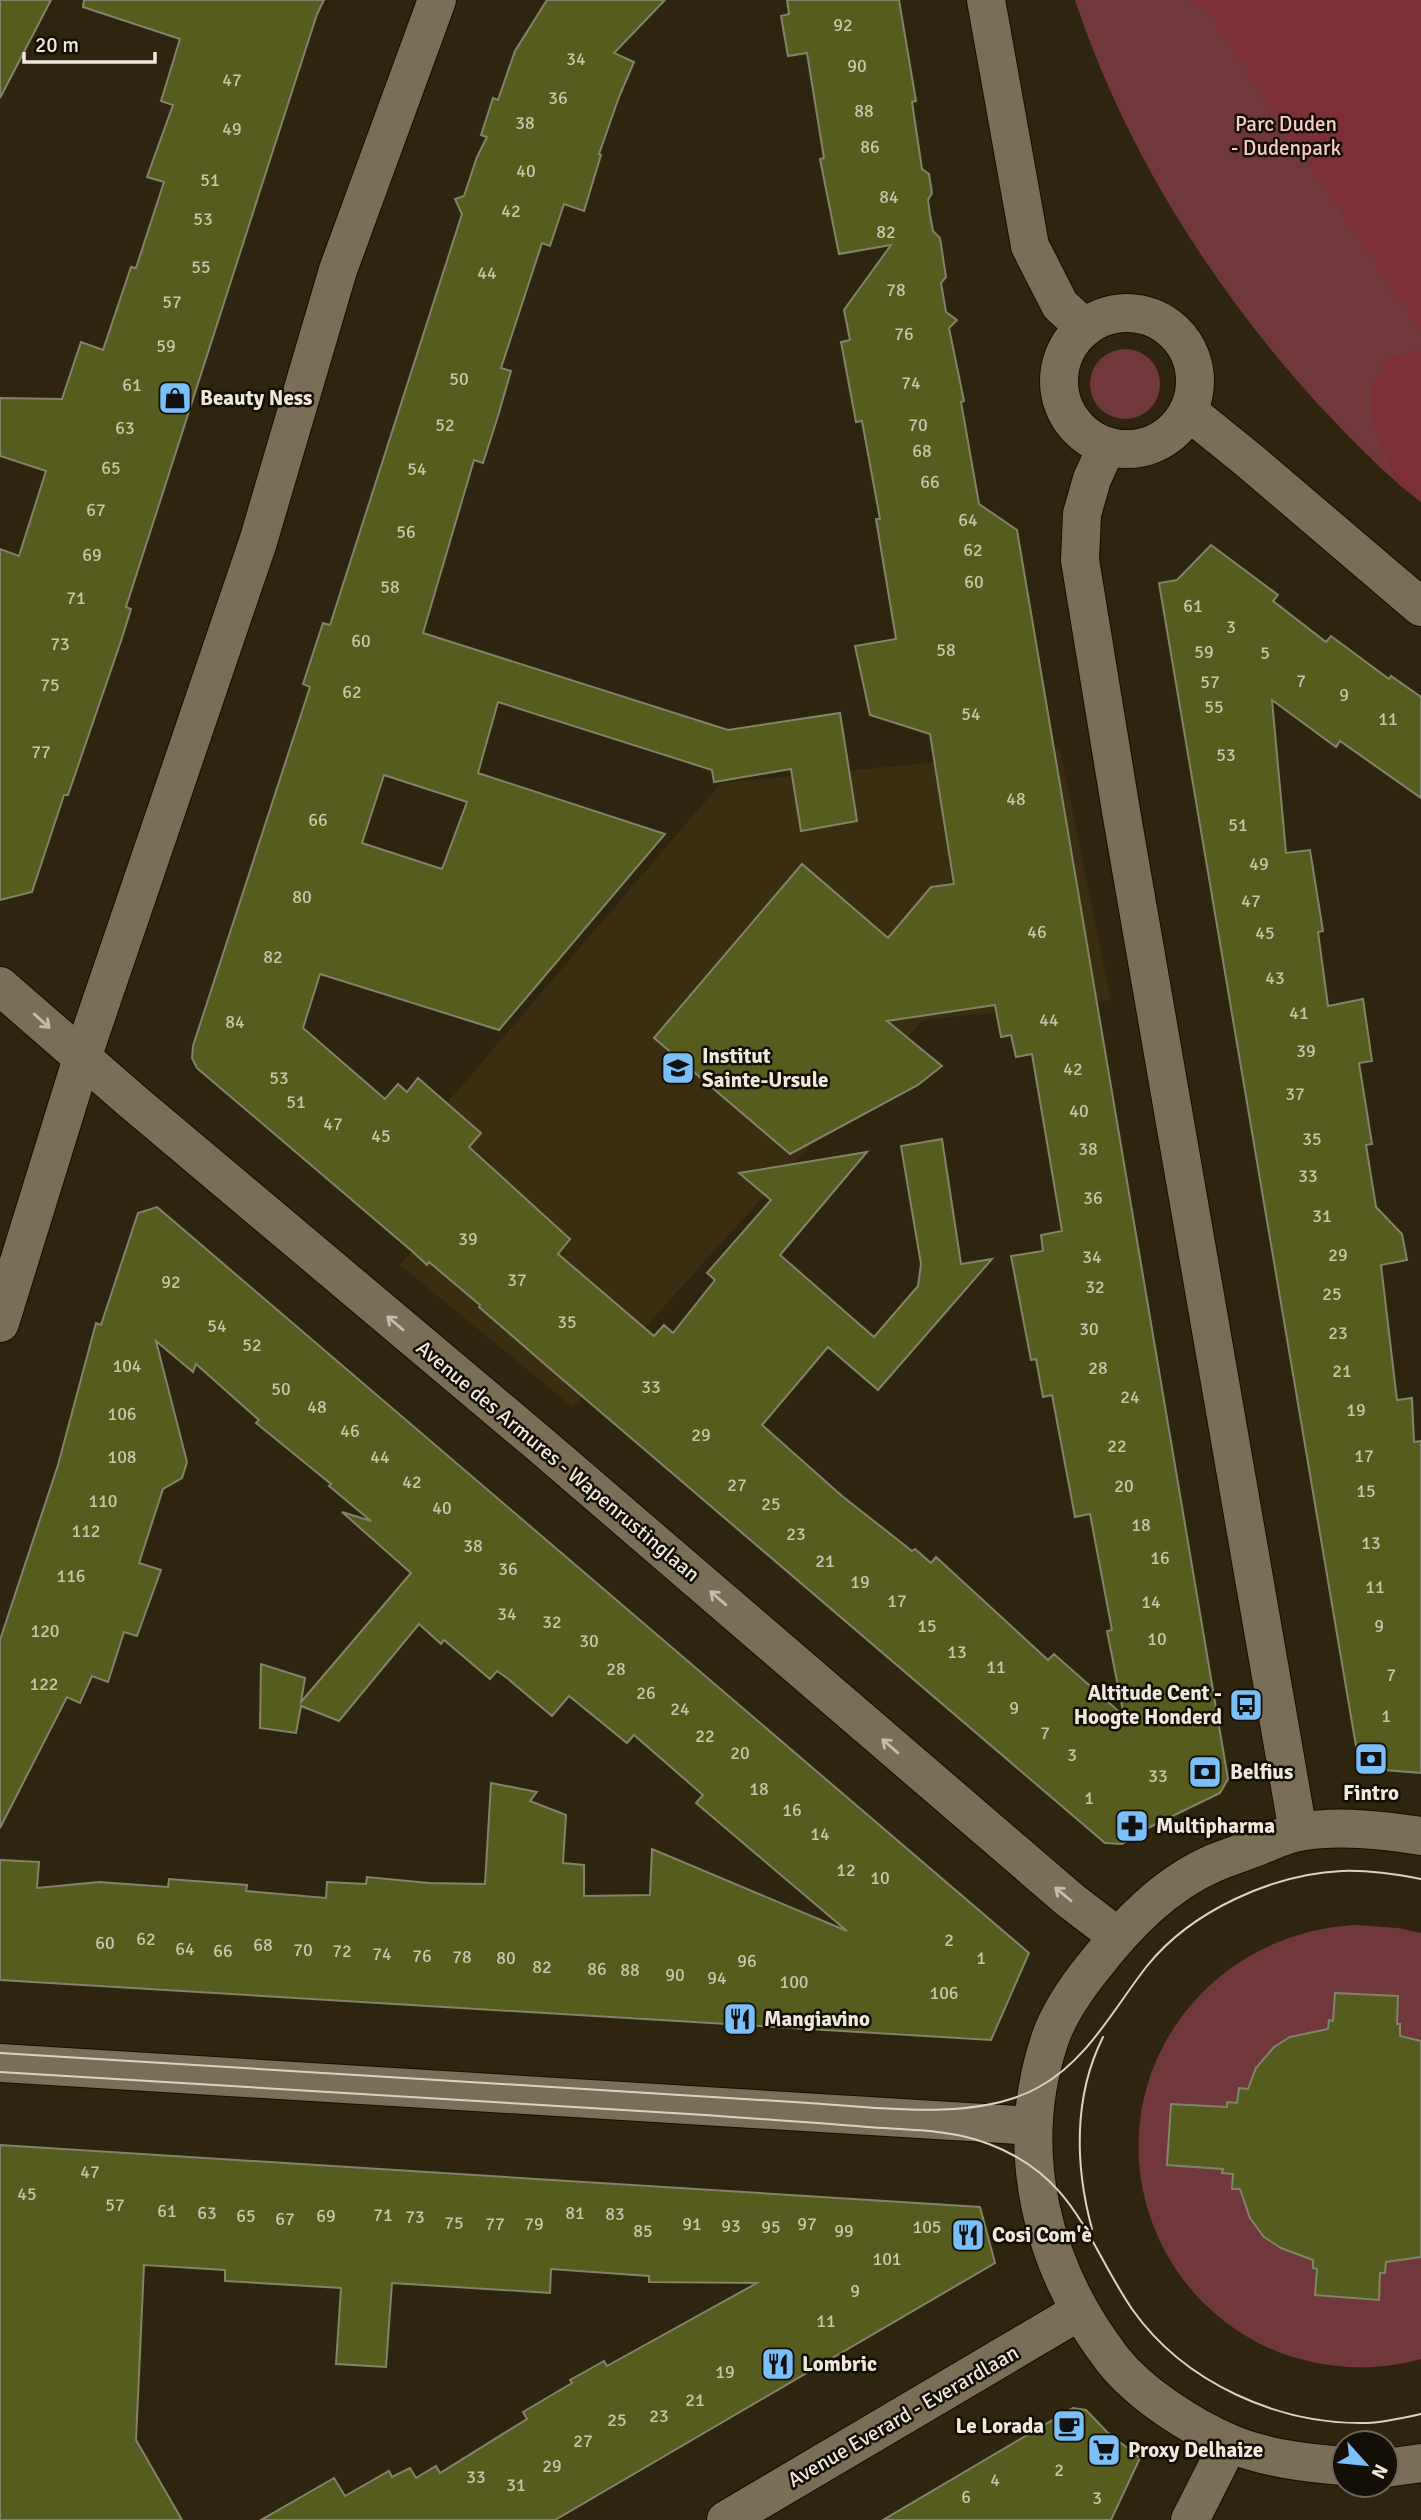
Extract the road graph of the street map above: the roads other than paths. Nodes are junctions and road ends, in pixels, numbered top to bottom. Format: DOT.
graph roads {
  1 [pos="437,0"];
  2 [pos="986,0"];
  3 [pos="1084,327"];
  4 [pos="1188,411"];
  5 [pos="1107,446"];
  6 [pos="1421,607"];
  7 [pos="0,986"];
  8 [pos="82,1059"];
  9 [pos="0,1323"];
  10 [pos="1298,1832"];
  11 [pos="1421,1836"];
  12 [pos="1117,1936"];
  13 [pos="0,2063"];
  14 [pos="1033,2126"];
  15 [pos="1080,2311"];
  16 [pos="1229,2443"];
  17 [pos="1421,2463"];
  18 [pos="1330,2464"];
  19 [pos="1400,2466"];
  20 [pos="726,2520"];
  21 [pos="1190,2520"];
  1 -- 8 [label="street"];
  2 -- 3 [label="street"];
  3 -- 4 [label="street"];
  3 -- 5 [label="street"];
  4 -- 5 [label="street"];
  4 -- 6 [label="street"];
  5 -- 10 [label="street"];
  7 -- 8 [label="street, Avenue des Armures - Wapenrustinglaan, one-way"];
  8 -- 9 [label="street"];
  12 -- 8 [label="street, Avenue des Armures - Wapenrustinglaan, one-way"];
  10 -- 11 [label="street"];
  10 -- 12 [label="street"];
  12 -- 14 [label="street"];
  13 -- 14 [label="street"];
  14 -- 15 [label="street"];
  15 -- 16 [label="street"];
  15 -- 20 [label="street, Avenue Everard - Everardlaan"];
  16 -- 18 [label="street"];
  16 -- 21 [label="street"];
  17 -- 19 [label="street"];
}
